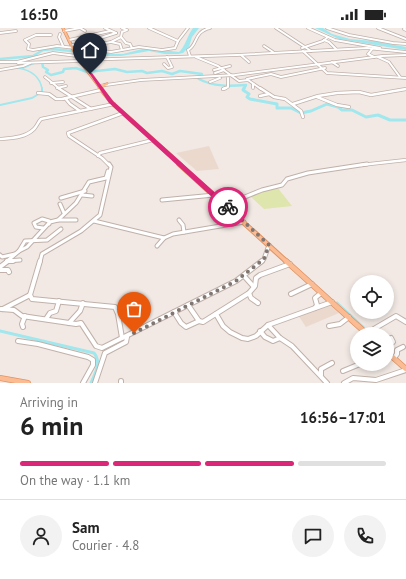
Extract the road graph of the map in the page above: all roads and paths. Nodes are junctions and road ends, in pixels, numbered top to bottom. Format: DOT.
graph roads {
  1 [pos="68,28"];
  2 [pos="73,28"];
  3 [pos="105,28"];
  4 [pos="122,28"];
  5 [pos="150,28"];
  6 [pos="188,28"];
  7 [pos="210,28"];
  8 [pos="276,28"];
  9 [pos="308,28"];
  10 [pos="327,28"];
  11 [pos="378,28"];
  12 [pos="15,29"];
  13 [pos="64,29"];
  14 [pos="84,30"];
  15 [pos="110,30"];
  16 [pos="0,32"];
  17 [pos="94,32"];
  18 [pos="60,34"];
  19 [pos="99,34"];
  20 [pos="51,35"];
  21 [pos="323,35"];
  22 [pos="317,36"];
  23 [pos="121,37"];
  24 [pos="328,38"];
  25 [pos="406,38"];
  26 [pos="97,39"];
  27 [pos="69,40"];
  28 [pos="324,40"];
  29 [pos="78,41"];
  30 [pos="178,41"];
  31 [pos="111,42"];
  32 [pos="406,44"];
  33 [pos="77,45"];
  34 [pos="63,46"];
  35 [pos="264,46"];
  36 [pos="72,47"];
  37 [pos="306,47"];
  38 [pos="79,48"];
  39 [pos="132,48"];
  40 [pos="302,48"];
  41 [pos="373,48"];
  42 [pos="280,49"];
  43 [pos="336,49"];
  44 [pos="384,49"];
  45 [pos="122,50"];
  46 [pos="396,50"];
  47 [pos="303,51"];
  48 [pos="311,51"];
  49 [pos="283,52"];
  50 [pos="276,53"];
  51 [pos="406,53"];
  52 [pos="76,54"];
  53 [pos="241,55"];
  54 [pos="190,56"];
  55 [pos="194,56"];
  56 [pos="398,56"];
  57 [pos="167,57"];
  58 [pos="375,57"];
  59 [pos="99,59"];
  60 [pos="80,61"];
  61 [pos="32,62"];
  62 [pos="249,62"];
  63 [pos="332,62"];
  64 [pos="0,63"];
  65 [pos="164,64"];
  66 [pos="318,64"];
  67 [pos="230,66"];
  68 [pos="338,66"];
  69 [pos="221,68"];
  70 [pos="324,69"];
  71 [pos="214,70"];
  72 [pos="224,70"];
  73 [pos="335,70"];
  74 [pos="0,72"];
  75 [pos="215,73"];
  76 [pos="337,74"];
  77 [pos="232,76"];
  78 [pos="45,77"];
  79 [pos="228,78"];
  80 [pos="235,78"];
  81 [pos="400,78"];
  82 [pos="406,78"];
  83 [pos="239,81"];
  84 [pos="63,82"];
  85 [pos="210,82"];
  86 [pos="51,83"];
  87 [pos="97,83"];
  88 [pos="107,84"];
  89 [pos="253,84"];
  90 [pos="66,86"];
  91 [pos="57,88"];
  92 [pos="254,88"];
  93 [pos="223,89"];
  94 [pos="406,89"];
  95 [pos="101,90"];
  96 [pos="41,94"];
  97 [pos="270,94"];
  98 [pos="71,96"];
  99 [pos="260,96"];
  100 [pos="317,96"];
  101 [pos="65,98"];
  102 [pos="311,98"];
  103 [pos="316,100"];
  104 [pos="114,104"];
  105 [pos="293,104"];
  106 [pos="349,107"];
  107 [pos="91,109"];
  108 [pos="80,111"];
  109 [pos="123,113"];
  110 [pos="302,114"];
  111 [pos="0,139"];
  112 [pos="153,140"];
  113 [pos="98,156"];
  114 [pos="406,160"];
  115 [pos="85,191"];
  116 [pos="82,195"];
  117 [pos="214,195"];
  118 [pos="92,196"];
  119 [pos="61,198"];
  120 [pos="162,200"];
  121 [pos="60,204"];
  122 [pos="225,205"];
  123 [pos="64,213"];
  124 [pos="58,220"];
  125 [pos="76,220"];
  126 [pos="179,220"];
  127 [pos="94,221"];
  128 [pos="244,222"];
  129 [pos="49,224"];
  130 [pos="43,228"];
  131 [pos="61,229"];
  132 [pos="184,232"];
  133 [pos="164,238"];
  134 [pos="32,241"];
  135 [pos="269,245"];
  136 [pos="156,246"];
  137 [pos="18,252"];
  138 [pos="1,256"];
  139 [pos="20,260"];
  140 [pos="7,261"];
  141 [pos="290,264"];
  142 [pos="1,265"];
  143 [pos="0,270"];
  144 [pos="9,272"];
  145 [pos="244,276"];
  146 [pos="312,284"];
  147 [pos="254,287"];
  148 [pos="322,292"];
  149 [pos="249,293"];
  150 [pos="291,294"];
  151 [pos="30,295"];
  152 [pos="60,301"];
  153 [pos="332,302"];
  154 [pos="83,303"];
  155 [pos="258,303"];
  156 [pos="188,305"];
  157 [pos="315,308"];
  158 [pos="1,310"];
  159 [pos="174,312"];
  160 [pos="216,314"];
  161 [pos="25,316"];
  162 [pos="349,317"];
  163 [pos="46,319"];
  164 [pos="199,321"];
  165 [pos="406,322"];
  166 [pos="69,323"];
  167 [pos="268,325"];
  168 [pos="329,326"];
  169 [pos="23,327"];
  170 [pos="360,327"];
  171 [pos="378,327"];
  172 [pos="260,331"];
  173 [pos="124,337"];
  174 [pos="280,338"];
  175 [pos="18,341"];
  176 [pos="403,348"];
  177 [pos="396,351"];
  178 [pos="394,358"];
  179 [pos="332,363"];
  180 [pos="350,369"];
  181 [pos="406,370"];
  182 [pos="343,372"];
  183 [pos="321,375"];
  184 [pos="0,378"];
  185 [pos="374,382"];
  186 [pos="28,383"];
  187 [pos="83,383"];
  188 [pos="95,383"];
  189 [pos="327,383"];
  190 [pos="344,383"];
  1 -- 2 [label="street"];
  3 -- 15 [label="street"];
  4 -- 23 [label="street"];
  5 -- 30 [label="street"];
  6 -- 30 [label="street"];
  7 -- 54 [label="street"];
  8 -- 37 [label="street"];
  9 -- 21 [label="street"];
  10 -- 32 [label="street"];
  11 -- 25 [label="street"];
  12 -- 16 [label="street"];
  13 -- 14 [label="street"];
  13 -- 27 [label="main road"];
  15 -- 19 [label="street"];
  15 -- 26 [label="street"];
  17 -- 19 [label="street"];
  18 -- 34 [label="street"];
  19 -- 27 [label="street"];
  20 -- 34 [label="street"];
  21 -- 22 [label="street"];
  21 -- 24 [label="street"];
  23 -- 31 [label="street"];
  23 -- 39 [label="street"];
  24 -- 28 [label="street"];
  24 -- 44 [label="street"];
  27 -- 36 [label="main road"];
  28 -- 37 [label="street"];
  28 -- 43 [label="street"];
  29 -- 33 [label="street"];
  30 -- 39 [label="street"];
  31 -- 38 [label="street"];
  31 -- 45 [label="street"];
  33 -- 36 [label="street"];
  33 -- 38 [label="street"];
  34 -- 36 [label="street"];
  35 -- 50 [label="street"];
  36 -- 38 [label="street"];
  36 -- 52 [label="main road"];
  37 -- 40 [label="street"];
  37 -- 48 [label="street"];
  38 -- 45 [label="street"];
  39 -- 45 [label="street"];
  41 -- 43 [label="street"];
  41 -- 44 [label="street"];
  41 -- 58 [label="street"];
  42 -- 49 [label="street"];
  43 -- 48 [label="street"];
  44 -- 46 [label="street"];
  46 -- 51 [label="street"];
  46 -- 56 [label="street"];
  47 -- 48 [label="street"];
  47 -- 49 [label="street"];
  47 -- 66 [label="street"];
  49 -- 50 [label="street"];
  50 -- 53 [label="street"];
  51 -- 56 [label="street"];
  52 -- 59 [label="street"];
  52 -- 60 [label="main road"];
  52 -- 64 [label="street"];
  53 -- 55 [label="street"];
  53 -- 62 [label="street"];
  54 -- 55 [label="street"];
  54 -- 57 [label="street"];
  55 -- 69 [label="street"];
  56 -- 58 [label="street"];
  57 -- 59 [label="street"];
  57 -- 65 [label="street"];
  58 -- 63 [label="street"];
  58 -- 81 [label="street"];
  59 -- 60 [label="street"];
  60 -- 61 [label="street"];
  60 -- 87 [label="main road"];
  61 -- 64 [label="street"];
  61 -- 74 [label="street"];
  63 -- 66 [label="street"];
  63 -- 68 [label="street"];
  66 -- 70 [label="street"];
  66 -- 77 [label="street"];
  67 -- 69 [label="street"];
  69 -- 71 [label="street"];
  69 -- 72 [label="street"];
  70 -- 76 [label="street"];
  70 -- 83 [label="street"];
  72 -- 75 [label="street"];
  72 -- 77 [label="street"];
  73 -- 76 [label="street"];
  76 -- 81 [label="street"];
  77 -- 80 [label="street"];
  77 -- 88 [label="street"];
  78 -- 86 [label="street"];
  79 -- 80 [label="street"];
  79 -- 85 [label="street"];
  79 -- 93 [label="street"];
  80 -- 83 [label="street"];
  81 -- 82 [label="street"];
  83 -- 89 [label="street"];
  84 -- 86 [label="street"];
  86 -- 91 [label="street"];
  87 -- 88 [label="street"];
  87 -- 95 [label="main road"];
  88 -- 95 [label="main road"];
  89 -- 92 [label="street"];
  89 -- 97 [label="street"];
  90 -- 91 [label="street"];
  91 -- 98 [label="street"];
  94 -- 100 [label="street"];
  95 -- 98 [label="street"];
  95 -- 104 [label="main road"];
  96 -- 101 [label="street"];
  97 -- 99 [label="street"];
  97 -- 105 [label="street"];
  98 -- 101 [label="street"];
  98 -- 107 [label="street"];
  100 -- 102 [label="street"];
  100 -- 106 [label="street"];
  101 -- 108 [label="street"];
  102 -- 103 [label="street"];
  102 -- 105 [label="street"];
  104 -- 107 [label="street"];
  104 -- 109 [label="main road"];
  105 -- 110 [label="street"];
  107 -- 108 [label="street"];
  108 -- 111 [label="street"];
  109 -- 112 [label="main road"];
  109 -- 113 [label="street"];
  112 -- 113 [label="street"];
  112 -- 117 [label="main road"];
  113 -- 115 [label="street"];
  113 -- 127 [label="street"];
  114 -- 122 [label="street"];
  115 -- 116 [label="street"];
  115 -- 119 [label="street"];
  116 -- 118 [label="street"];
  116 -- 123 [label="street"];
  117 -- 120 [label="street"];
  117 -- 122 [label="main road"];
  121 -- 123 [label="street"];
  122 -- 128 [label="main road"];
  123 -- 124 [label="street"];
  124 -- 125 [label="street"];
  124 -- 129 [label="street"];
  126 -- 132 [label="street"];
  127 -- 133 [label="street"];
  127 -- 151 [label="street"];
  128 -- 132 [label="street"];
  128 -- 135 [label="main road"];
  129 -- 130 [label="street"];
  129 -- 130 [label="street"];
  130 -- 134 [label="street"];
  131 -- 134 [label="street"];
  132 -- 133 [label="street"];
  133 -- 136 [label="street"];
  134 -- 137 [label="street"];
  134 -- 137 [label="street"];
  135 -- 141 [label="main road"];
  135 -- 145 [label="street"];
  137 -- 138 [label="street"];
  137 -- 140 [label="street"];
  138 -- 142 [label="street"];
  139 -- 140 [label="street"];
  140 -- 142 [label="street"];
  141 -- 146 [label="main road"];
  141 -- 147 [label="street"];
  143 -- 144 [label="street"];
  145 -- 147 [label="street"];
  145 -- 156 [label="street"];
  146 -- 148 [label="main road"];
  146 -- 150 [label="street"];
  147 -- 149 [label="street"];
  148 -- 153 [label="main road"];
  148 -- 157 [label="street"];
  149 -- 155 [label="street"];
  149 -- 160 [label="street"];
  151 -- 152 [label="street"];
  151 -- 158 [label="street"];
  152 -- 154 [label="street"];
  152 -- 163 [label="street"];
  153 -- 157 [label="street"];
  153 -- 162 [label="main road"];
  154 -- 166 [label="street"];
  154 -- 173 [label="street"];
  156 -- 159 [label="street"];
  156 -- 164 [label="street"];
  157 -- 167 [label="street"];
  158 -- 161 [label="street"];
  159 -- 164 [label="street"];
  159 -- 173 [label="street"];
  160 -- 164 [label="street"];
  160 -- 172 [label="street"];
  161 -- 163 [label="street"];
  161 -- 169 [label="street"];
  162 -- 168 [label="street"];
  162 -- 170 [label="main road"];
  163 -- 166 [label="street"];
  165 -- 171 [label="street"];
  166 -- 173 [label="street"];
  167 -- 172 [label="street"];
  167 -- 174 [label="street"];
  172 -- 174 [label="street"];
  173 -- 188 [label="street"];
  174 -- 183 [label="street"];
  175 -- 187 [label="street"];
  176 -- 177 [label="street"];
  177 -- 178 [label="street"];
  178 -- 181 [label="main road"];
  179 -- 183 [label="street"];
  180 -- 182 [label="street"];
  181 -- 185 [label="street"];
  183 -- 189 [label="street"];
  184 -- 186 [label="main road"];
  185 -- 190 [label="street"];
}
